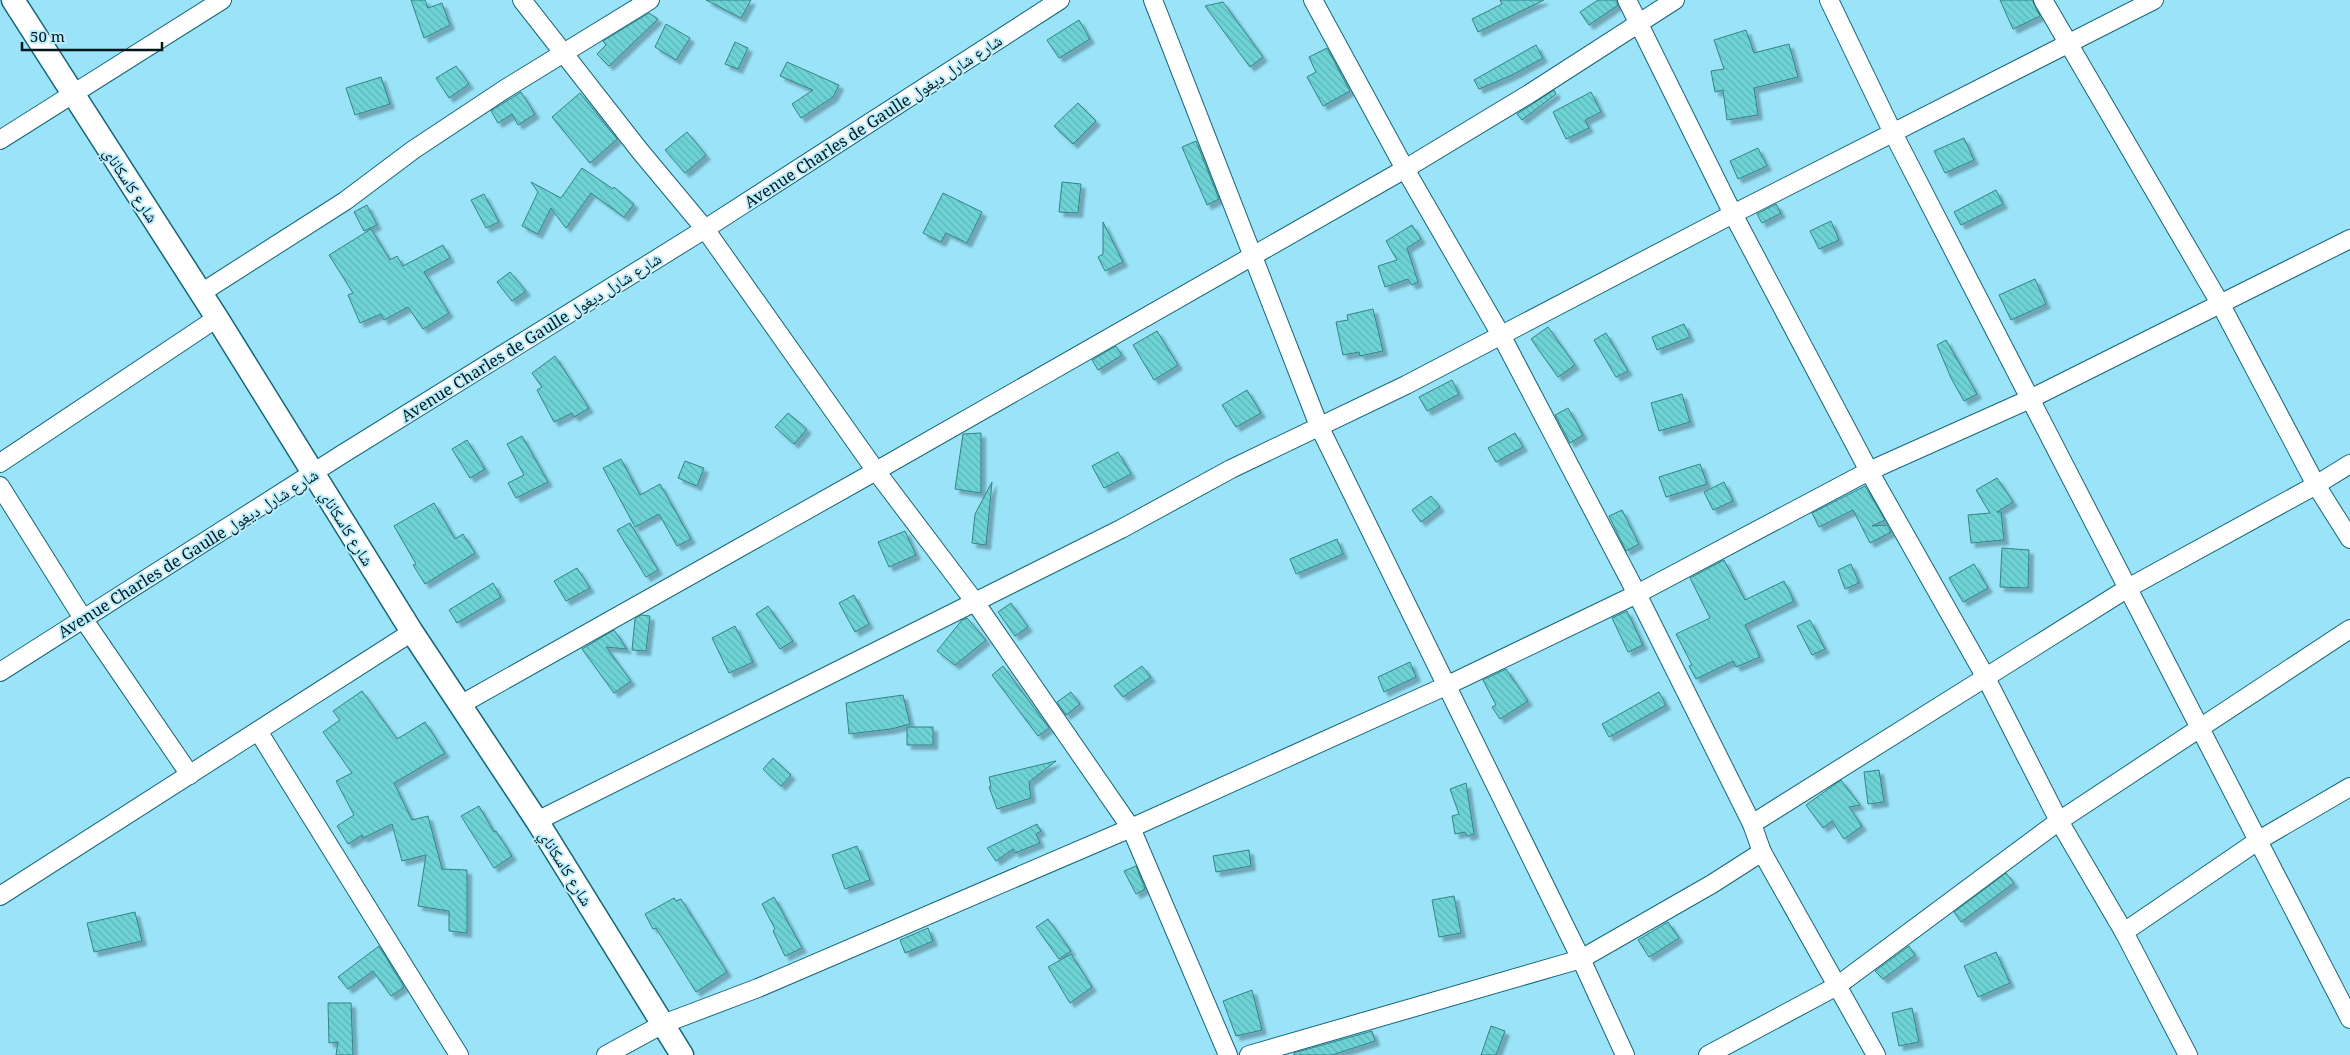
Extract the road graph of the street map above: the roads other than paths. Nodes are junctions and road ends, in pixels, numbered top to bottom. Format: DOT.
graph roads {
  1 [pos="13,0"];
  2 [pos="222,0"];
  3 [pos="522,0"];
  4 [pos="650,0"];
  5 [pos="1060,0"];
  6 [pos="1154,0"];
  7 [pos="1313,0"];
  8 [pos="1627,0"];
  9 [pos="1675,0"];
  10 [pos="1829,0"];
  11 [pos="2043,0"];
  12 [pos="2154,0"];
  13 [pos="1639,22"];
  14 [pos="2069,45"];
  15 [pos="564,52"];
  16 [pos="71,94"];
  17 [pos="1893,134"];
  18 [pos="0,140"];
  19 [pos="1405,169"];
  20 [pos="1733,214"];
  21 [pos="704,229"];
  22 [pos="2350,239"];
  23 [pos="1252,257"];
  24 [pos="201,294"];
  25 [pos="2221,305"];
  26 [pos="217,318"];
  27 [pos="1501,335"];
  28 [pos="2030,399"];
  29 [pos="1319,426"];
  30 [pos="0,463"];
  31 [pos="2350,464"];
  32 [pos="876,471"];
  33 [pos="1869,471"];
  34 [pos="314,473"];
  35 [pos="2316,485"];
  36 [pos="0,486"];
  37 [pos="2350,539"];
  38 [pos="2128,588"];
  39 [pos="1637,594"];
  40 [pos="975,602"];
  41 [pos="84,620"];
  42 [pos="2350,629"];
  43 [pos="412,632"];
  44 [pos="0,672"];
  45 [pos="1985,676"];
  46 [pos="1448,685"];
  47 [pos="460,705"];
  48 [pos="2199,727"];
  49 [pos="258,731"];
  50 [pos="190,775"];
  51 [pos="2350,787"];
  52 [pos="2059,820"];
  53 [pos="537,822"];
  54 [pos="1752,824"];
  55 [pos="1131,828"];
  56 [pos="2259,840"];
  57 [pos="1762,852"];
  58 [pos="0,896"];
  59 [pos="2124,932"];
  60 [pos="1581,959"];
  61 [pos="1837,986"];
  62 [pos="2350,1019"];
  63 [pos="663,1024"];
  64 [pos="459,1055"];
  65 [pos="606,1055"];
  66 [pos="682,1055"];
  67 [pos="1228,1055"];
  68 [pos="1249,1055"];
  69 [pos="1625,1055"];
  70 [pos="1708,1055"];
  71 [pos="1876,1055"];
  72 [pos="2188,1055"];
  1 -- 16 [label="street, شارع كاسكاناي"];
  2 -- 16 [label="street"];
  3 -- 15 [label="street"];
  4 -- 15 [label="street"];
  5 -- 21 [label="street, Avenue Charles de Gaulle شارع شارل ديغول"];
  6 -- 23 [label="street"];
  7 -- 19 [label="street"];
  8 -- 13 [label="street"];
  9 -- 13 [label="street"];
  10 -- 17 [label="street"];
  11 -- 14 [label="street"];
  12 -- 14 [label="street"];
  13 -- 19 [label="street"];
  13 -- 20 [label="street"];
  14 -- 17 [label="street"];
  14 -- 25 [label="street"];
  15 -- 21 [label="street"];
  15 -- 24 [label="street"];
  16 -- 18 [label="street"];
  16 -- 24 [label="street, شارع كاسكاناي"];
  17 -- 20 [label="street"];
  17 -- 28 [label="street"];
  19 -- 23 [label="street"];
  19 -- 27 [label="street"];
  20 -- 27 [label="street"];
  20 -- 33 [label="street"];
  21 -- 32 [label="street"];
  21 -- 34 [label="street, Avenue Charles de Gaulle شارع شارل ديغول"];
  22 -- 25 [label="street"];
  23 -- 29 [label="street"];
  23 -- 32 [label="street"];
  24 -- 26 [label="street, شارع كاسكاناي"];
  25 -- 28 [label="street"];
  25 -- 35 [label="street"];
  26 -- 30 [label="street"];
  26 -- 34 [label="street, شارع كاسكاناي"];
  27 -- 29 [label="street"];
  27 -- 39 [label="street"];
  28 -- 33 [label="street"];
  28 -- 38 [label="street"];
  29 -- 40 [label="street"];
  29 -- 46 [label="street"];
  31 -- 35 [label="street"];
  32 -- 40 [label="street"];
  32 -- 47 [label="street"];
  33 -- 39 [label="street"];
  33 -- 45 [label="street"];
  34 -- 41 [label="street, Avenue Charles de Gaulle شارع شارل ديغول"];
  34 -- 43 [label="street, شارع كاسكاناي"];
  35 -- 37 [label="street"];
  35 -- 38 [label="street"];
  36 -- 41 [label="street"];
  38 -- 45 [label="street"];
  38 -- 48 [label="street"];
  39 -- 46 [label="street"];
  39 -- 54 [label="street"];
  40 -- 53 [label="street"];
  40 -- 55 [label="street"];
  41 -- 44 [label="street, Avenue Charles de Gaulle شارع شارل ديغول"];
  41 -- 50 [label="street"];
  42 -- 48 [label="street"];
  43 -- 47 [label="street, شارع كاسكاناي"];
  43 -- 49 [label="street"];
  45 -- 52 [label="street"];
  45 -- 54 [label="street"];
  46 -- 55 [label="street"];
  46 -- 60 [label="street"];
  47 -- 53 [label="street, شارع كاسكاناي"];
  48 -- 52 [label="street"];
  48 -- 56 [label="street"];
  49 -- 50 [label="street"];
  49 -- 64 [label="street"];
  50 -- 58 [label="street"];
  51 -- 56 [label="street"];
  52 -- 59 [label="street"];
  52 -- 61 [label="street"];
  53 -- 63 [label="street, شارع كاسكاناي"];
  54 -- 57 [label="street"];
  55 -- 63 [label="street"];
  55 -- 67 [label="street"];
  56 -- 59 [label="street"];
  56 -- 62 [label="street"];
  57 -- 60 [label="street"];
  57 -- 61 [label="street"];
  59 -- 72 [label="street"];
  60 -- 68 [label="street"];
  60 -- 69 [label="street"];
  61 -- 70 [label="street"];
  61 -- 71 [label="street"];
  63 -- 65 [label="street"];
  63 -- 66 [label="street, شارع كاسكاناي"];
}
